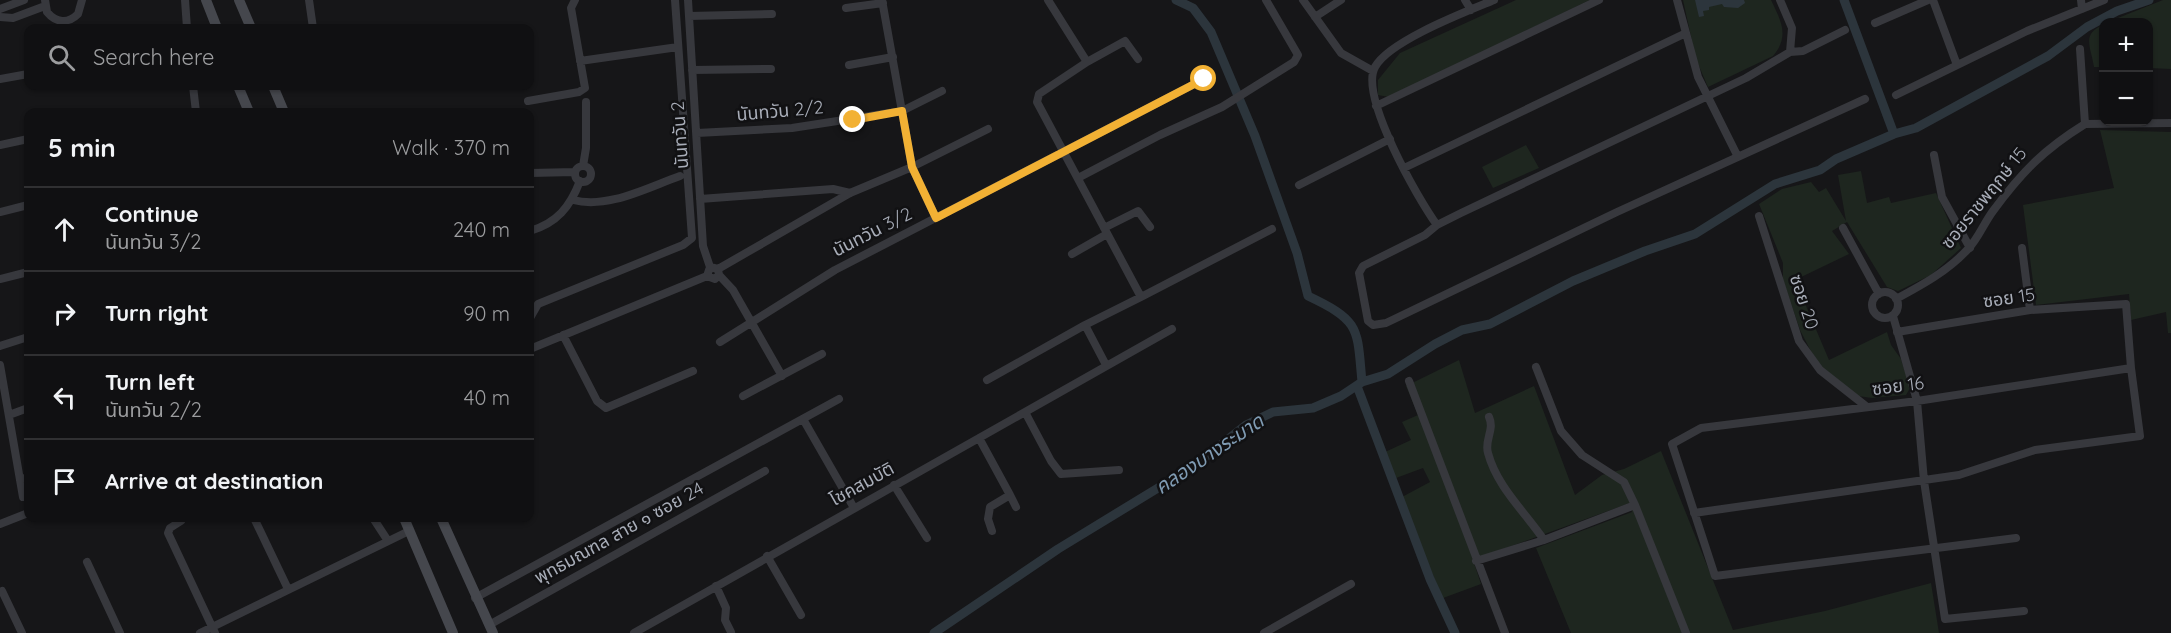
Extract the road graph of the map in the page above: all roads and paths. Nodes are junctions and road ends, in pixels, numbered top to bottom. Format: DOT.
graph roads {
  1 [pos="24,0"];
  2 [pos="81,0"];
  3 [pos="185,0"];
  4 [pos="206,0"];
  5 [pos="239,0"];
  6 [pos="309,0"];
  7 [pos="575,0"];
  8 [pos="675,0"];
  9 [pos="688,0"];
  10 [pos="1048,0"];
  11 [pos="1266,0"];
  12 [pos="1303,0"];
  13 [pos="1341,0"];
  14 [pos="1465,0"];
  15 [pos="1494,0"];
  16 [pos="1599,0"];
  17 [pos="1677,0"];
  18 [pos="1780,0"];
  19 [pos="1928,0"];
  20 [pos="1933,0"];
  21 [pos="2104,0"];
  22 [pos="883,2"];
  23 [pos="45,3"];
  24 [pos="2081,4"];
  25 [pos="846,8"];
  26 [pos="0,9"];
  27 [pos="1471,10"];
  28 [pos="772,14"];
  29 [pos="689,16"];
  30 [pos="0,17"];
  31 [pos="1315,17"];
  32 [pos="1875,23"];
  33 [pos="61,24"];
  34 [pos="73,24"];
  35 [pos="187,24"];
  36 [pos="215,24"];
  37 [pos="249,24"];
  38 [pos="312,24"];
  39 [pos="1845,30"];
  40 [pos="1686,33"];
  41 [pos="678,47"];
  42 [pos="2080,49"];
  43 [pos="1790,52"];
  44 [pos="893,57"];
  45 [pos="1138,59"];
  46 [pos="580,61"];
  47 [pos="1088,62"];
  48 [pos="849,65"];
  49 [pos="1957,65"];
  50 [pos="771,69"];
  51 [pos="692,70"];
  52 [pos="1373,71"];
  53 [pos="24,75"];
  54 [pos="0,79"];
  55 [pos="1204,79"];
  56 [pos="193,90"];
  57 [pos="240,90"];
  58 [pos="275,90"];
  59 [pos="942,91"];
  60 [pos="1896,95"];
  61 [pos="1707,97"];
  62 [pos="1865,99"];
  63 [pos="528,101"];
  64 [pos="586,102"];
  65 [pos="1376,106"];
  66 [pos="196,108"];
  67 [pos="247,108"];
  68 [pos="282,108"];
  69 [pos="902,111"];
  70 [pos="2171,123"];
  71 [pos="2085,124"];
  72 [pos="988,129"];
  73 [pos="697,134"];
  74 [pos="1390,139"];
  75 [pos="24,140"];
  76 [pos="0,145"];
  77 [pos="1064,150"];
  78 [pos="1934,156"];
  79 [pos="1738,157"];
  80 [pos="583,166"];
  81 [pos="912,167"];
  82 [pos="1404,168"];
  83 [pos="575,172"];
  84 [pos="534,173"];
  85 [pos="680,176"];
  86 [pos="1078,178"];
  87 [pos="580,181"];
  88 [pos="1299,185"];
  89 [pos="850,193"];
  90 [pos="700,199"];
  91 [pos="573,200"];
  92 [pos="24,206"];
  93 [pos="0,212"];
  94 [pos="1759,216"];
  95 [pos="936,218"];
  96 [pos="1437,225"];
  97 [pos="1150,227"];
  98 [pos="1843,228"];
  99 [pos="534,229"];
  100 [pos="1272,229"];
  101 [pos="1106,231"];
  102 [pos="1970,248"];
  103 [pos="2022,248"];
  104 [pos="1072,254"];
  105 [pos="713,272"];
  106 [pos="24,273"];
  107 [pos="0,279"];
  108 [pos="1879,294"];
  109 [pos="1141,297"];
  110 [pos="1896,299"];
  111 [pos="2030,310"];
  112 [pos="534,311"];
  113 [pos="1893,316"];
  114 [pos="751,322"];
  115 [pos="1085,325"];
  116 [pos="1172,329"];
  117 [pos="1897,332"];
  118 [pos="563,335"];
  119 [pos="24,339"];
  120 [pos="720,342"];
  121 [pos="0,346"];
  122 [pos="534,347"];
  123 [pos="822,354"];
  124 [pos="0,365"];
  125 [pos="1106,365"];
  126 [pos="1536,367"];
  127 [pos="2131,368"];
  128 [pos="693,371"];
  129 [pos="782,376"];
  130 [pos="987,380"];
  131 [pos="1409,381"];
  132 [pos="744,396"];
  133 [pos="839,399"];
  134 [pos="1917,401"];
  135 [pos="1867,407"];
  136 [pos="24,409"];
  137 [pos="1025,412"];
  138 [pos="9,415"];
  139 [pos="1489,417"];
  140 [pos="803,419"];
  141 [pos="980,438"];
  142 [pos="1119,470"];
  143 [pos="765,471"];
  144 [pos="24,479"];
  145 [pos="1924,481"];
  146 [pos="894,485"];
  147 [pos="1010,495"];
  148 [pos="23,497"];
  149 [pos="1635,505"];
  150 [pos="1016,507"];
  151 [pos="854,508"];
  152 [pos="1694,513"];
  153 [pos="24,515"];
  154 [pos="179,522"];
  155 [pos="256,522"];
  156 [pos="376,522"];
  157 [pos="406,522"];
  158 [pos="443,522"];
  159 [pos="0,524"];
  160 [pos="409,531"];
  161 [pos="992,531"];
  162 [pos="927,538"];
  163 [pos="2016,538"];
  164 [pos="1544,540"];
  165 [pos="388,542"];
  166 [pos="1933,548"];
  167 [pos="767,556"];
  168 [pos="1476,561"];
  169 [pos="87,562"];
  170 [pos="1351,584"];
  171 [pos="716,586"];
  172 [pos="288,589"];
  173 [pos="2,591"];
  174 [pos="475,597"];
  175 [pos="2024,611"];
  176 [pos="801,615"];
  177 [pos="491,629"];
  178 [pos="213,630"];
  179 [pos="731,632"];
  180 [pos="22,633"];
  181 [pos="120,633"];
  182 [pos="200,633"];
  183 [pos="453,633"];
  184 [pos="634,633"];
  185 [pos="1264,633"];
  186 [pos="1505,633"];
  187 [pos="1686,633"];
  1 -- 26 [label="street"];
  2 -- 34 [label="street"];
  3 -- 35 [label="street"];
  4 -- 36 [label="main road"];
  5 -- 37 [label="main road"];
  6 -- 38 [label="street"];
  7 -- 46 [label="street"];
  8 -- 41 [label="street"];
  9 -- 29 [label="street, นันทวัน 2"];
  10 -- 47 [label="street"];
  11 -- 86 [label="street"];
  12 -- 31 [label="street"];
  13 -- 31 [label="street"];
  14 -- 27 [label="street"];
  15 -- 27 [label="street"];
  16 -- 65 [label="street"];
  17 -- 40 [label="street"];
  18 -- 43 [label="street"];
  19 -- 32 [label="street"];
  20 -- 49 [label="street"];
  21 -- 24 [label="street"];
  22 -- 25 [label="street"];
  22 -- 44 [label="street"];
  23 -- 30 [label="street"];
  23 -- 33 [label="street"];
  24 -- 49 [label="street"];
  27 -- 52 [label="street"];
  28 -- 29 [label="street"];
  29 -- 51 [label="street, นันทวัน 2"];
  31 -- 52 [label="street"];
  39 -- 43 [label="street"];
  40 -- 61 [label="street"];
  40 -- 82 [label="street"];
  41 -- 46 [label="street"];
  41 -- 112 [label="street"];
  42 -- 71 [label="street"];
  43 -- 61 [label="street"];
  44 -- 48 [label="street"];
  44 -- 69 [label="street"];
  45 -- 47 [label="street"];
  46 -- 63 [label="street"];
  47 -- 77 [label="street"];
  49 -- 60 [label="street"];
  50 -- 51 [label="street"];
  51 -- 73 [label="street, นันทวัน 2"];
  52 -- 65 [label="street"];
  53 -- 54 [label="street"];
  55 -- 77 [label="street, นันทวัน 3/2"];
  56 -- 66 [label="street"];
  57 -- 67 [label="main road"];
  58 -- 68 [label="main road"];
  59 -- 69 [label="street, นันทวัน 2/2"];
  61 -- 79 [label="street"];
  61 -- 96 [label="street"];
  62 -- 79 [label="street"];
  64 -- 80 [label="street"];
  65 -- 74 [label="street"];
  69 -- 73 [label="street, นันทวัน 2/2"];
  69 -- 81 [label="street"];
  70 -- 71 [label="street"];
  71 -- 102 [label="street, ซอยราชพฤกษ์ 15"];
  72 -- 81 [label="street"];
  73 -- 90 [label="street, นันทวัน 2"];
  74 -- 82 [label="street"];
  74 -- 88 [label="street"];
  75 -- 76 [label="street"];
  77 -- 86 [label="street"];
  77 -- 95 [label="street, นันทวัน 3/2"];
  78 -- 102 [label="street"];
  79 -- 96 [label="street"];
  80 -- 83 [label="street"];
  80 -- 87 [label="street"];
  81 -- 89 [label="street"];
  81 -- 95 [label="street"];
  82 -- 96 [label="street"];
  83 -- 84 [label="street"];
  83 -- 87 [label="street"];
  85 -- 91 [label="street"];
  86 -- 101 [label="street"];
  87 -- 91 [label="street"];
  89 -- 90 [label="street"];
  89 -- 105 [label="street"];
  90 -- 105 [label="street, นันทวัน 2"];
  91 -- 99 [label="street"];
  92 -- 93 [label="street"];
  94 -- 135 [label="street, ซอย 20"];
  95 -- 114 [label="street, นันทวัน 3/2"];
  97 -- 101 [label="street"];
  98 -- 108 [label="street"];
  100 -- 109 [label="street"];
  101 -- 104 [label="street"];
  101 -- 109 [label="street"];
  102 -- 110 [label="street, ซอยราชพฤกษ์ 15"];
  103 -- 111 [label="street"];
  105 -- 114 [label="street"];
  105 -- 118 [label="street"];
  106 -- 107 [label="street"];
  108 -- 110 [label="street"];
  108 -- 113 [label="street"];
  109 -- 115 [label="street"];
  110 -- 113 [label="street"];
  111 -- 117 [label="street, ซอย 15"];
  111 -- 127 [label="street, ซอย 15"];
  113 -- 117 [label="street"];
  114 -- 120 [label="street, นันทวัน 3/2"];
  114 -- 129 [label="street"];
  115 -- 125 [label="street"];
  115 -- 130 [label="street"];
  116 -- 125 [label="street, โชคสมบัติ"];
  117 -- 134 [label="street"];
  118 -- 122 [label="street"];
  118 -- 128 [label="street"];
  119 -- 121 [label="street"];
  123 -- 129 [label="street"];
  124 -- 138 [label="street"];
  125 -- 137 [label="street, โชคสมบัติ"];
  126 -- 149 [label="street"];
  127 -- 134 [label="street, ซอย 16"];
  127 -- 145 [label="street"];
  129 -- 132 [label="street"];
  131 -- 168 [label="street"];
  133 -- 140 [label="street"];
  134 -- 135 [label="street, ซอย 16"];
  134 -- 145 [label="street"];
  135 -- 152 [label="street, ซอย 16"];
  136 -- 138 [label="street"];
  137 -- 141 [label="street, โชคสมบัติ"];
  137 -- 142 [label="street"];
  138 -- 144 [label="street"];
  139 -- 164 [label="street"];
  140 -- 151 [label="street"];
  140 -- 174 [label="street"];
  141 -- 146 [label="street, โชคสมบัติ"];
  141 -- 147 [label="street"];
  143 -- 177 [label="street, พุทธมณฑล สาย ๑ ซอย 24"];
  144 -- 148 [label="street"];
  145 -- 152 [label="street"];
  145 -- 166 [label="street"];
  146 -- 151 [label="street, โชคสมบัติ"];
  146 -- 162 [label="street"];
  147 -- 150 [label="street"];
  147 -- 161 [label="street"];
  149 -- 164 [label="street"];
  149 -- 187 [label="street"];
  151 -- 167 [label="street, โชคสมบัติ"];
  152 -- 166 [label="street"];
  153 -- 159 [label="street"];
  154 -- 178 [label="street"];
  155 -- 172 [label="street"];
  156 -- 165 [label="street"];
  157 -- 160 [label="main road"];
  158 -- 174 [label="main road"];
  160 -- 165 [label="street"];
  160 -- 183 [label="main road"];
  163 -- 166 [label="street"];
  164 -- 168 [label="street"];
  165 -- 172 [label="street"];
  166 -- 175 [label="street"];
  167 -- 171 [label="street, โชคสมบัติ"];
  167 -- 176 [label="street"];
  168 -- 186 [label="street"];
  169 -- 181 [label="street"];
  170 -- 185 [label="street"];
  171 -- 179 [label="street"];
  171 -- 184 [label="street, โชคสมบัติ"];
  172 -- 178 [label="street"];
  173 -- 180 [label="street"];
  174 -- 177 [label="main road"];
  178 -- 182 [label="street"];
}
